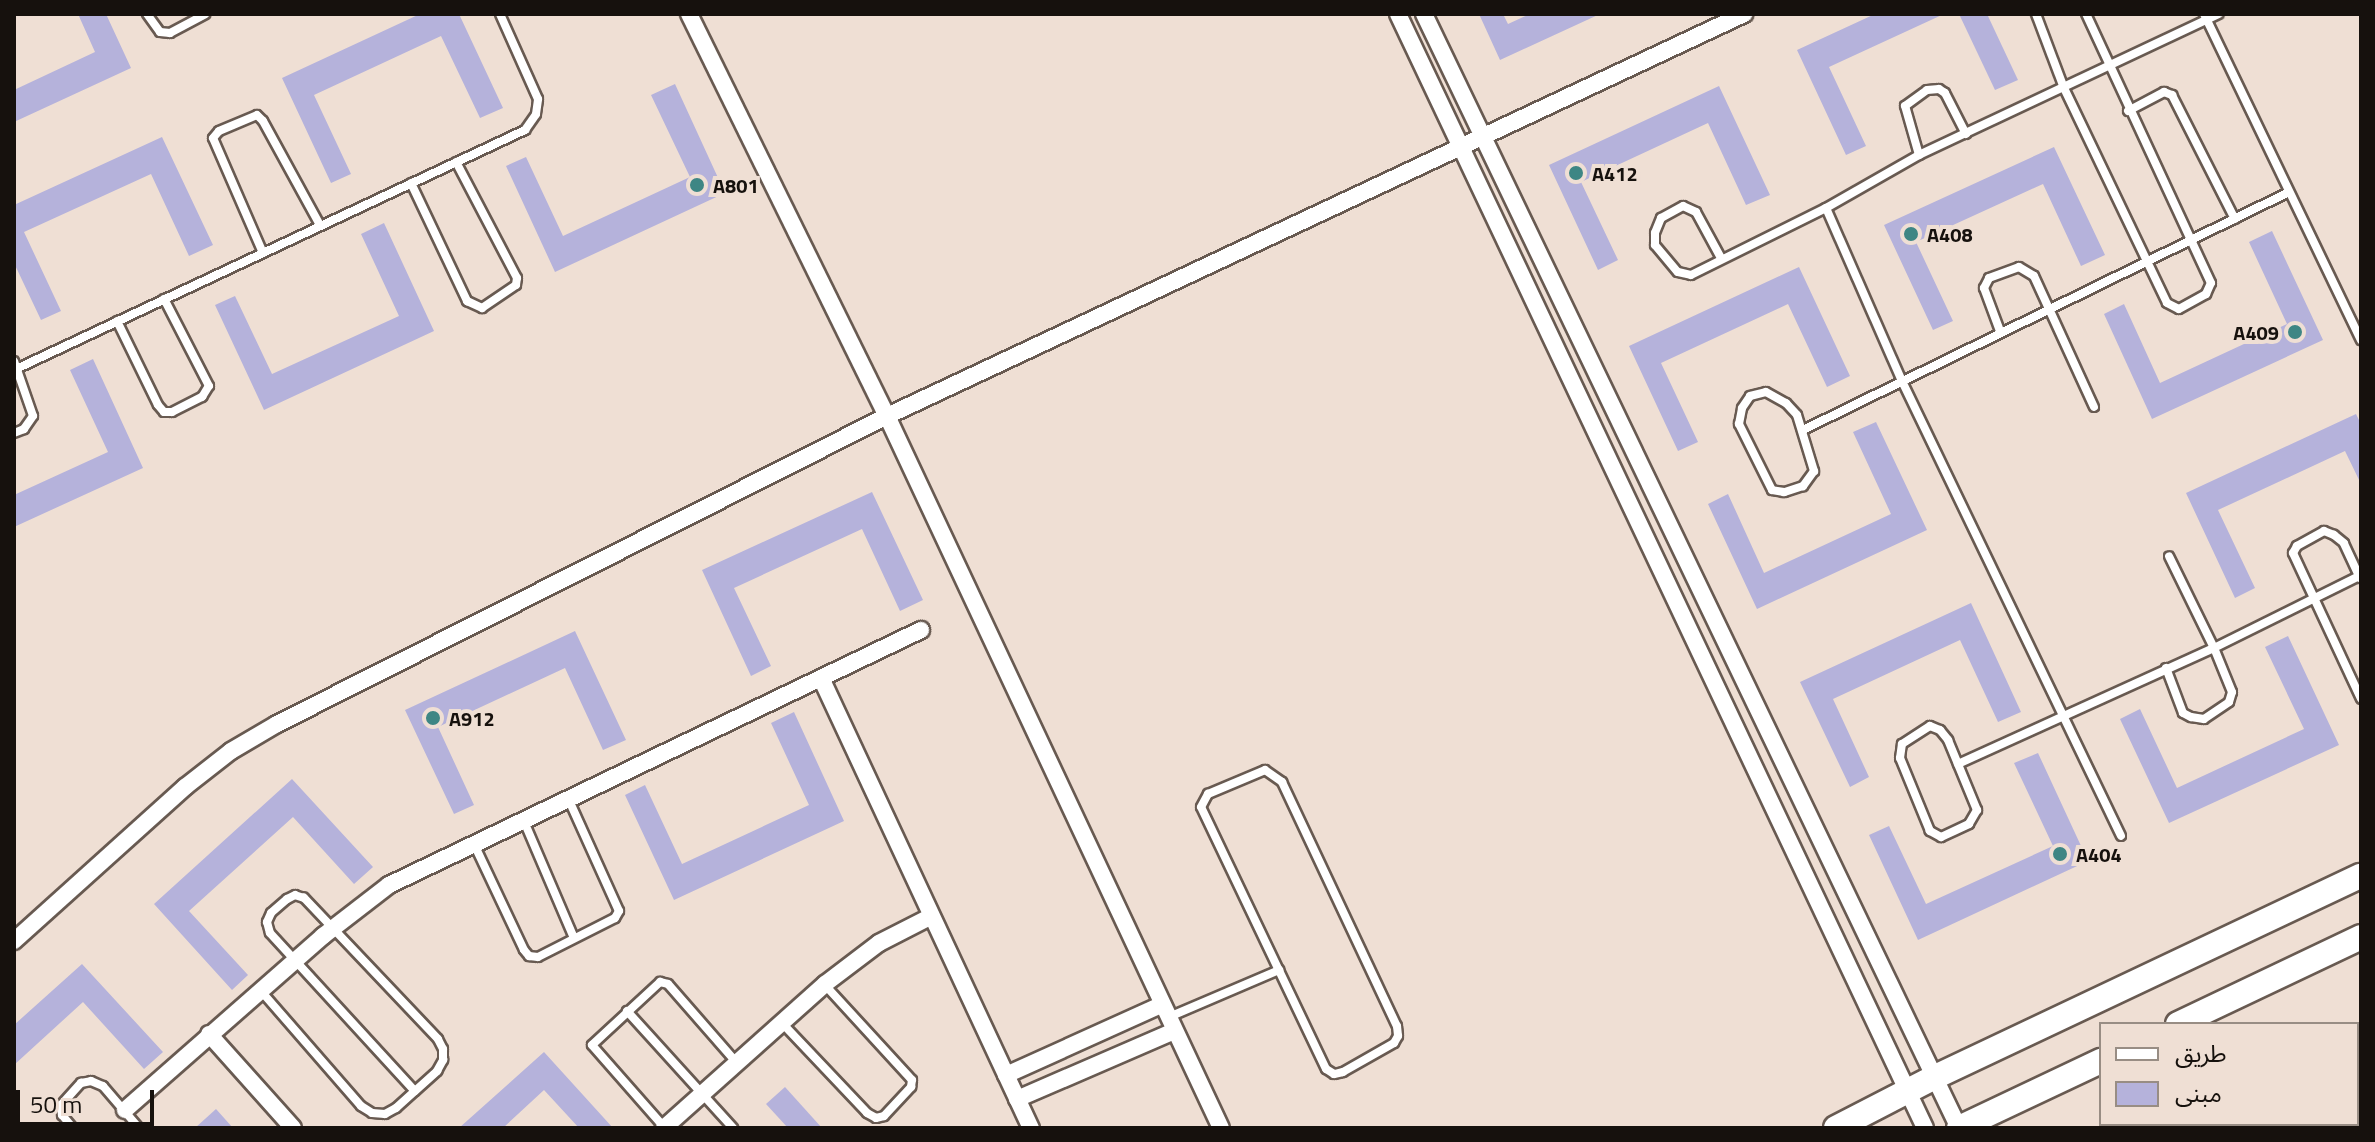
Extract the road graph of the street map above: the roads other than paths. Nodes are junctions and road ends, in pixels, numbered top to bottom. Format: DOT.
graph roads {
  1 [pos="147,14"];
  2 [pos="205,14"];
  3 [pos="500,14"];
  4 [pos="689,14"];
  5 [pos="1398,14"];
  6 [pos="1424,14"];
  7 [pos="1744,14"];
  8 [pos="2036,14"];
  9 [pos="2086,14"];
  10 [pos="2219,14"];
  11 [pos="2205,17"];
  12 [pos="2108,66"];
  13 [pos="2064,88"];
  14 [pos="2128,111"];
  15 [pos="1966,134"];
  16 [pos="1484,136"];
  17 [pos="1463,146"];
  18 [pos="1919,155"];
  19 [pos="456,162"];
  20 [pos="411,183"];
  21 [pos="2287,193"];
  22 [pos="1826,208"];
  23 [pos="2235,219"];
  24 [pos="320,225"];
  25 [pos="2193,240"];
  26 [pos="263,253"];
  27 [pos="1721,258"];
  28 [pos="2147,260"];
  29 [pos="164,299"];
  30 [pos="2048,308"];
  31 [pos="117,321"];
  32 [pos="2000,331"];
  33 [pos="2361,340"];
  34 [pos="15,366"];
  35 [pos="1901,379"];
  36 [pos="2094,407"];
  37 [pos="887,416"];
  38 [pos="1803,430"];
  39 [pos="14,433"];
  40 [pos="2169,556"];
  41 [pos="2360,577"];
  42 [pos="2315,597"];
  43 [pos="921,630"];
  44 [pos="2214,648"];
  45 [pos="2166,668"];
  46 [pos="821,678"];
  47 [pos="2361,699"];
  48 [pos="2064,717"];
  49 [pos="1958,764"];
  50 [pos="567,798"];
  51 [pos="523,819"];
  52 [pos="2121,836"];
  53 [pos="473,842"];
  54 [pos="2361,876"];
  55 [pos="932,916"];
  56 [pos="335,926"];
  57 [pos="2361,937"];
  58 [pos="574,938"];
  59 [pos="14,941"];
  60 [pos="294,961"];
  61 [pos="1279,970"];
  62 [pos="825,984"];
  63 [pos="261,990"];
  64 [pos="627,1011"];
  65 [pos="1167,1018"];
  66 [pos="2182,1022"];
  67 [pos="782,1023"];
  68 [pos="209,1034"];
  69 [pos="2099,1062"];
  70 [pos="737,1063"];
  71 [pos="1006,1075"];
  72 [pos="1935,1077"];
  73 [pos="415,1091"];
  74 [pos="1906,1091"];
  75 [pos="702,1094"];
  76 [pos="1017,1099"];
  77 [pos="125,1110"];
  78 [pos="73,1128"];
  79 [pos="139,1128"];
  80 [pos="293,1128"];
  81 [pos="665,1128"];
  82 [pos="733,1128"];
  83 [pos="1031,1128"];
  84 [pos="1221,1128"];
  85 [pos="1836,1128"];
  86 [pos="1925,1128"];
  87 [pos="1959,1128"];
  1 -- 2 [label="lane"];
  3 -- 19 [label="lane"];
  4 -- 37 [label="street"];
  5 -- 17 [label="street"];
  6 -- 16 [label="street"];
  7 -- 16 [label="street"];
  8 -- 13 [label="lane"];
  9 -- 12 [label="lane"];
  10 -- 11 [label="lane"];
  11 -- 12 [label="lane"];
  11 -- 21 [label="lane"];
  12 -- 13 [label="lane"];
  12 -- 14 [label="lane"];
  13 -- 15 [label="lane"];
  13 -- 28 [label="lane"];
  14 -- 23 [label="lane"];
  14 -- 25 [label="lane"];
  15 -- 18 [label="lane"];
  15 -- 18 [label="lane"];
  16 -- 17 [label="street"];
  16 -- 72 [label="street"];
  17 -- 37 [label="street"];
  17 -- 74 [label="street"];
  18 -- 22 [label="lane"];
  19 -- 20 [label="lane"];
  19 -- 20 [label="lane"];
  20 -- 24 [label="lane"];
  21 -- 23 [label="lane"];
  21 -- 33 [label="lane"];
  22 -- 27 [label="lane"];
  22 -- 35 [label="lane"];
  23 -- 25 [label="lane"];
  24 -- 26 [label="lane"];
  24 -- 26 [label="lane"];
  25 -- 28 [label="lane"];
  25 -- 28 [label="lane"];
  26 -- 29 [label="lane"];
  27 -- 27 [label="lane"];
  28 -- 30 [label="lane"];
  29 -- 31 [label="lane"];
  29 -- 31 [label="lane"];
  30 -- 32 [label="lane"];
  30 -- 32 [label="lane"];
  30 -- 36 [label="lane"];
  31 -- 34 [label="lane"];
  32 -- 35 [label="lane"];
  34 -- 39 [label="lane"];
  35 -- 38 [label="lane"];
  35 -- 48 [label="lane"];
  37 -- 59 [label="street"];
  37 -- 65 [label="street"];
  38 -- 38 [label="lane"];
  40 -- 44 [label="lane"];
  41 -- 42 [label="lane"];
  41 -- 42 [label="lane"];
  42 -- 44 [label="lane"];
  42 -- 47 [label="lane"];
  43 -- 46 [label="street"];
  44 -- 45 [label="lane"];
  44 -- 45 [label="lane"];
  45 -- 48 [label="lane"];
  46 -- 50 [label="street"];
  46 -- 55 [label="street"];
  48 -- 49 [label="lane"];
  48 -- 52 [label="lane"];
  49 -- 49 [label="lane"];
  50 -- 51 [label="street"];
  50 -- 58 [label="lane"];
  51 -- 53 [label="street"];
  51 -- 58 [label="lane"];
  53 -- 56 [label="street"];
  53 -- 58 [label="lane"];
  54 -- 72 [label="street"];
  55 -- 62 [label="street"];
  55 -- 71 [label="street"];
  56 -- 60 [label="street"];
  56 -- 60 [label="lane"];
  56 -- 73 [label="lane"];
  57 -- 66 [label="street"];
  60 -- 63 [label="street"];
  60 -- 73 [label="lane"];
  61 -- 61 [label="lane"];
  61 -- 65 [label="lane"];
  62 -- 67 [label="street"];
  62 -- 67 [label="lane"];
  63 -- 68 [label="street"];
  63 -- 73 [label="lane"];
  64 -- 70 [label="lane"];
  64 -- 75 [label="lane"];
  64 -- 81 [label="lane"];
  65 -- 71 [label="street"];
  65 -- 76 [label="street"];
  65 -- 84 [label="street"];
  67 -- 70 [label="street"];
  68 -- 77 [label="street"];
  68 -- 80 [label="street"];
  69 -- 87 [label="street"];
  70 -- 75 [label="street"];
  71 -- 76 [label="street"];
  72 -- 74 [label="street"];
  72 -- 87 [label="street"];
  74 -- 85 [label="street"];
  74 -- 86 [label="street"];
  75 -- 81 [label="street"];
  75 -- 82 [label="lane"];
  76 -- 83 [label="street"];
  77 -- 78 [label="lane"];
  77 -- 79 [label="lane"];
}
